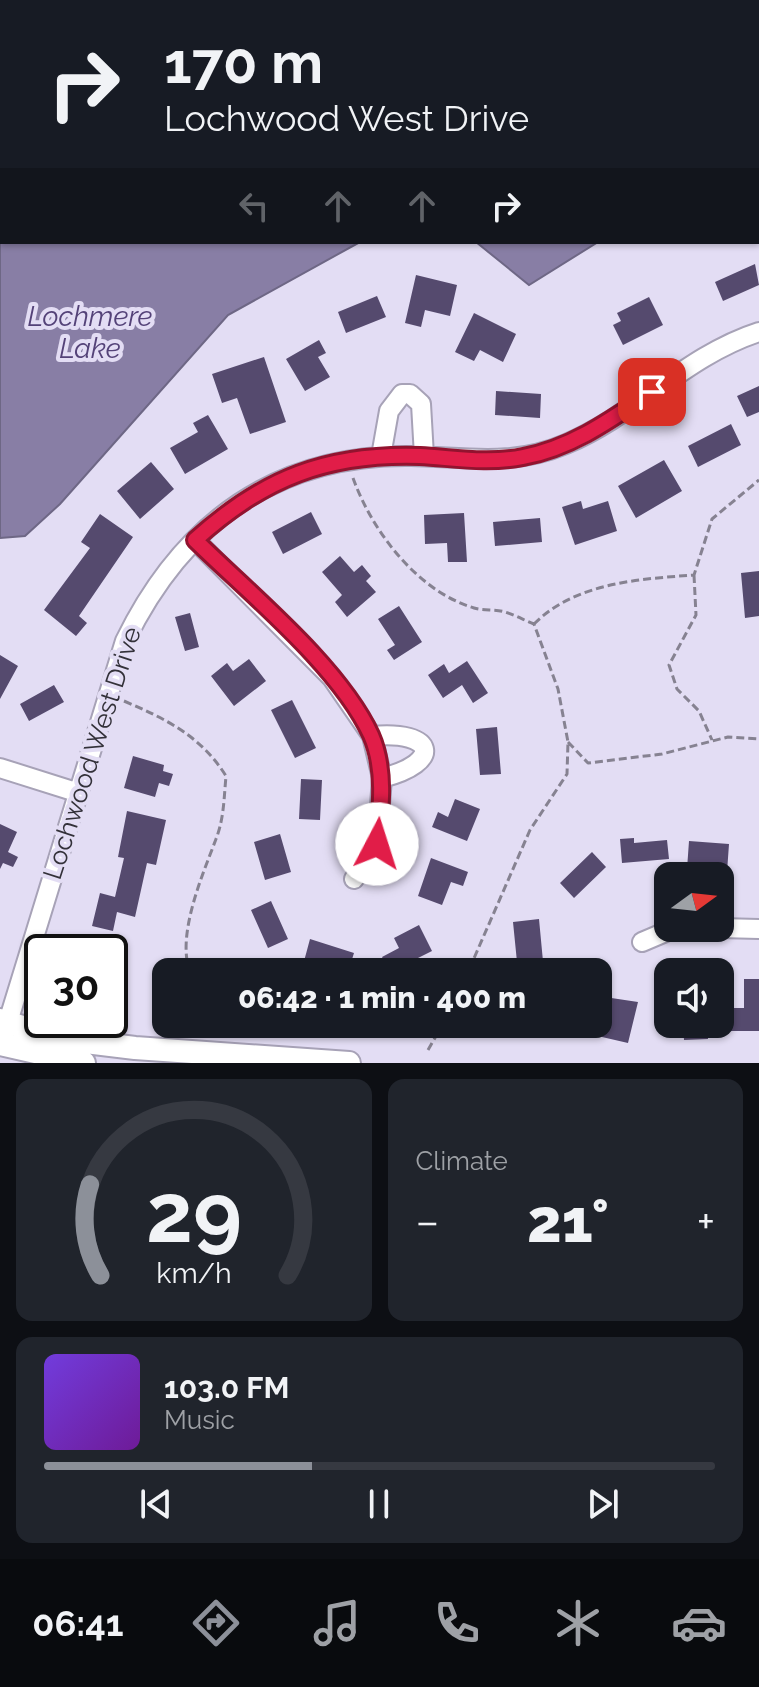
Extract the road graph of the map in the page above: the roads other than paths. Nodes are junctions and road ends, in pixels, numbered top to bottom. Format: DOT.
graph roads {
  1 [pos="759,332"];
  2 [pos="381,456"];
  3 [pos="424,456"];
  4 [pos="195,540"];
  5 [pos="372,736"];
  6 [pos="0,768"];
  7 [pos="382,778"];
  8 [pos="76,792"];
  9 [pos="354,879"];
  10 [pos="734,928"];
  11 [pos="759,929"];
  12 [pos="654,937"];
  13 [pos="642,942"];
  14 [pos="4,1021"];
  15 [pos="0,1045"];
  16 [pos="292,1061"];
  17 [pos="84,1063"];
  18 [pos="349,1063"];
  1 -- 3 [label="street, Lochwood West Drive"];
  2 -- 3 [label="street, Lochwood West Drive"];
  2 -- 3 [label="street"];
  2 -- 4 [label="street, Lochwood West Drive"];
  4 -- 5 [label="street"];
  4 -- 8 [label="street, Lochwood West Drive"];
  5 -- 7 [label="street"];
  5 -- 7 [label="street"];
  6 -- 8 [label="street"];
  7 -- 9 [label="street"];
  8 -- 14 [label="street, Lochwood West Drive"];
  10 -- 11 [label="street"];
  12 -- 13 [label="street"];
  14 -- 15 [label="street, Lochwood West Drive"];
  14 -- 16 [label="street"];
  15 -- 17 [label="street"];
  16 -- 18 [label="street"];
}
